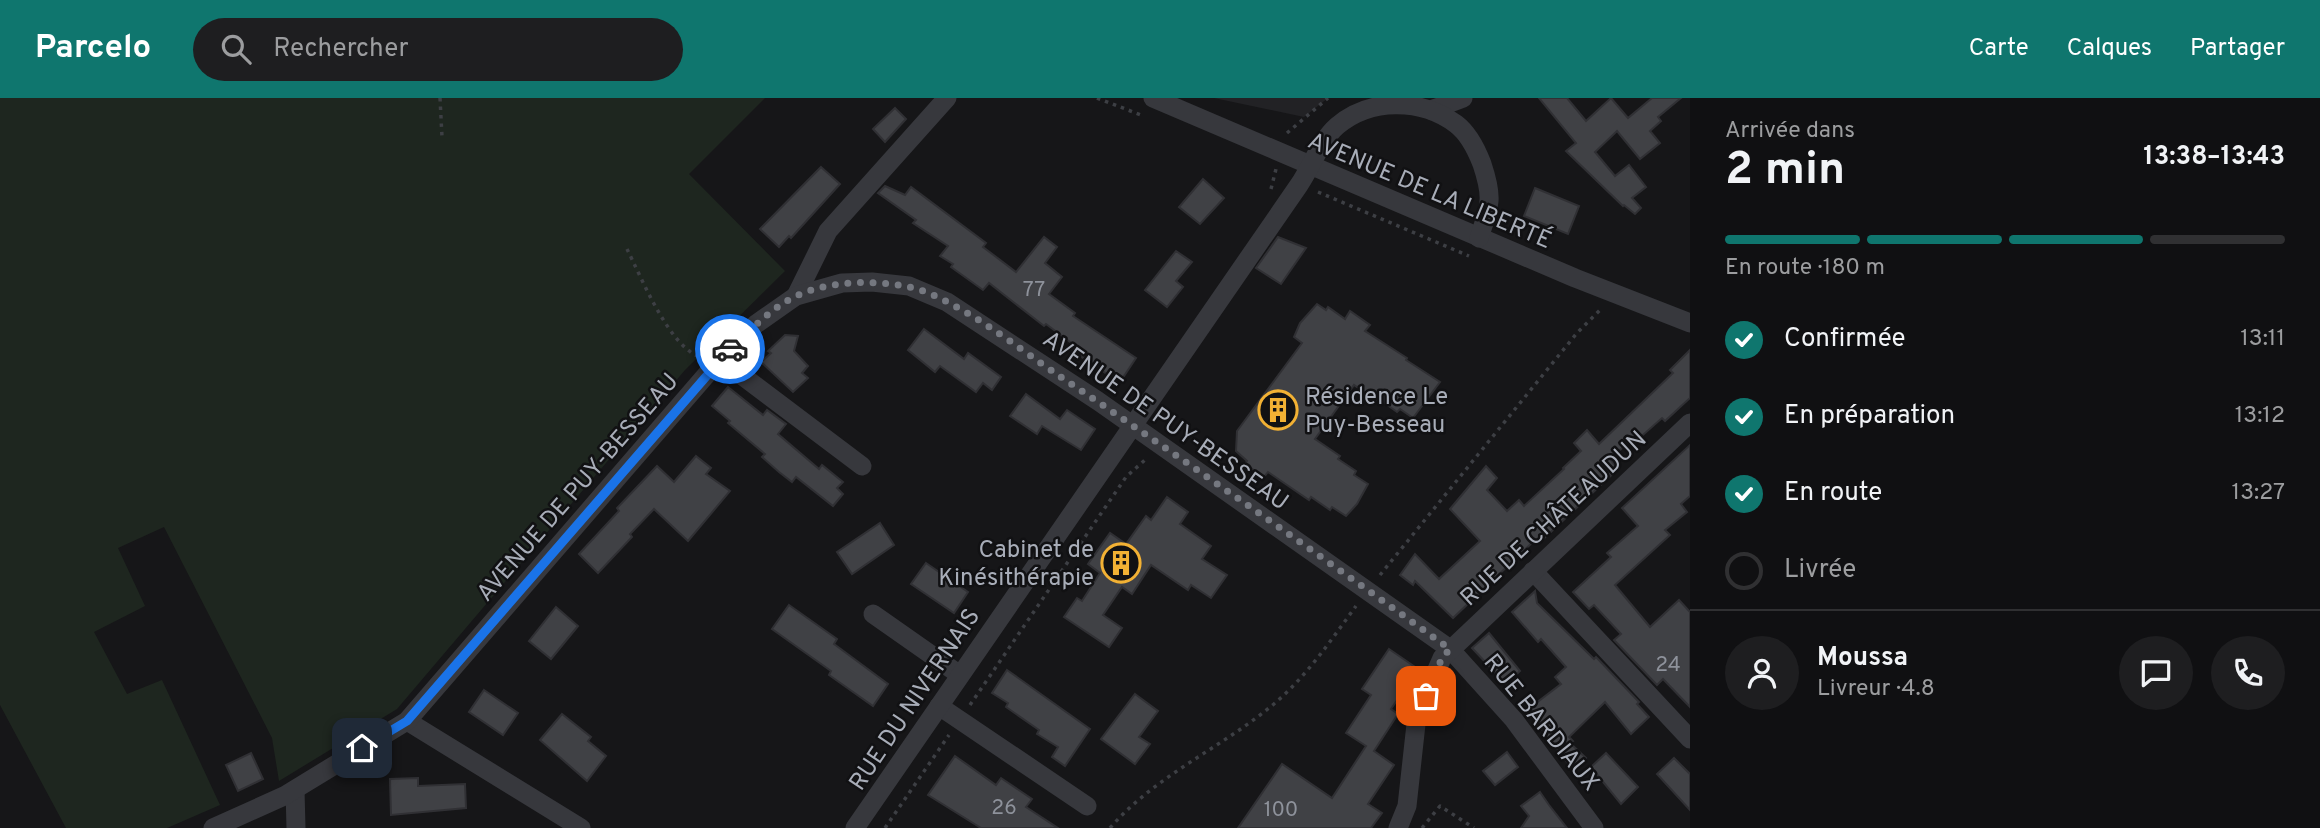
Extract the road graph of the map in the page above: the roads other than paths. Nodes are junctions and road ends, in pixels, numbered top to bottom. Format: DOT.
graph roads {
  1 [pos="947,98"];
  2 [pos="1153,98"];
  3 [pos="1462,99"];
  4 [pos="1431,110"];
  5 [pos="1458,125"];
  6 [pos="1311,166"];
  7 [pos="1479,238"];
  8 [pos="796,296"];
  9 [pos="1690,323"];
  10 [pos="720,359"];
  11 [pos="1690,423"];
  12 [pos="1132,425"];
  13 [pos="862,466"];
  14 [pos="1533,570"];
  15 [pos="873,614"];
  16 [pos="1450,649"];
  17 [pos="960,675"];
  18 [pos="939,706"];
  19 [pos="407,721"];
  20 [pos="1690,739"];
  21 [pos="295,790"];
  22 [pos="1087,806"];
  23 [pos="213,828"];
  24 [pos="296,828"];
  25 [pos="581,828"];
  26 [pos="855,828"];
  27 [pos="1398,828"];
  28 [pos="1594,828"];
  1 -- 8 [label="street"];
  2 -- 6 [label="street, AVENUE DE LA LIBERTÉ"];
  3 -- 4 [label="street"];
  3 -- 5 [label="street"];
  4 -- 5 [label="street"];
  4 -- 6 [label="street, RUE DU NIVERNAIS"];
  5 -- 7 [label="street"];
  6 -- 7 [label="street, AVENUE DE LA LIBERTÉ"];
  6 -- 12 [label="street, RUE DU NIVERNAIS"];
  7 -- 9 [label="street, AVENUE DE LA LIBERTÉ"];
  8 -- 10 [label="street, AVENUE DE PUY-BESSEAU"];
  8 -- 12 [label="street, AVENUE DE PUY-BESSEAU"];
  10 -- 13 [label="street"];
  10 -- 19 [label="street, AVENUE DE PUY-BESSEAU"];
  11 -- 14 [label="street, RUE DE CHÂTEAUDUN"];
  12 -- 16 [label="street, AVENUE DE PUY-BESSEAU"];
  12 -- 17 [label="street, RUE DU NIVERNAIS"];
  14 -- 16 [label="street, RUE DE CHÂTEAUDUN"];
  14 -- 20 [label="street"];
  15 -- 17 [label="street"];
  16 -- 27 [label="street, RUE DE CHÂTEAUDUN"];
  16 -- 28 [label="street, RUE BARDIAUX"];
  17 -- 18 [label="street, RUE DU NIVERNAIS"];
  18 -- 22 [label="street"];
  18 -- 26 [label="street, RUE DU NIVERNAIS"];
  19 -- 21 [label="street, AVENUE DE PUY-BESSEAU"];
  19 -- 25 [label="street"];
  21 -- 23 [label="street, AVENUE DE PUY-BESSEAU"];
  21 -- 24 [label="street"];
}
